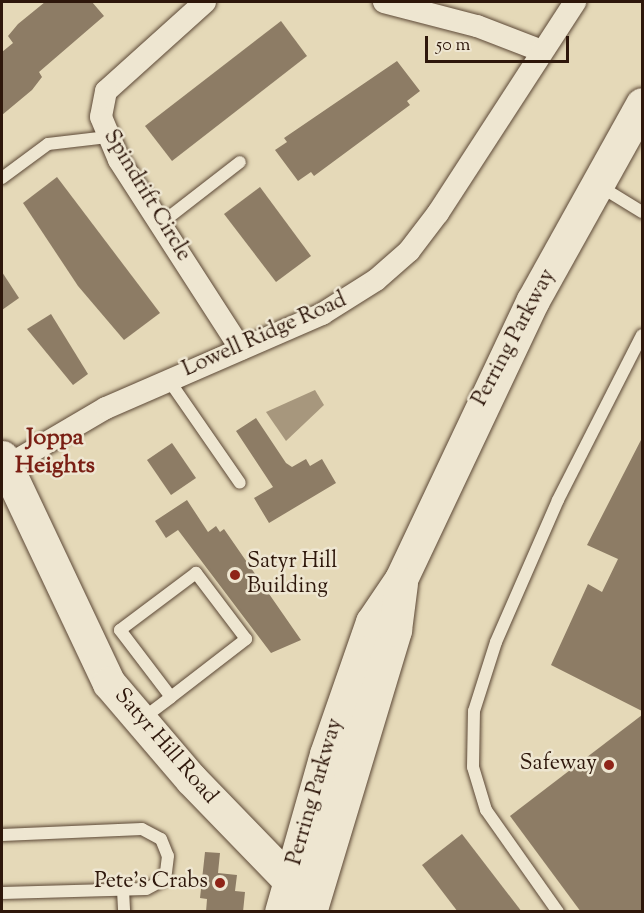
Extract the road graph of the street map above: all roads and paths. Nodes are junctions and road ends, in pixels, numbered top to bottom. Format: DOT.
graph roads {
  1 [pos="205,2"];
  2 [pos="384,2"];
  3 [pos="575,2"];
  4 [pos="539,51"];
  5 [pos="642,104"];
  6 [pos="108,137"];
  7 [pos="240,162"];
  8 [pos="2,178"];
  9 [pos="598,185"];
  10 [pos="642,212"];
  11 [pos="160,224"];
  12 [pos="642,335"];
  13 [pos="241,349"];
  14 [pos="168,379"];
  15 [pos="4,461"];
  16 [pos="240,483"];
  17 [pos="171,697"];
  18 [pos="138,722"];
  19 [pos="2,835"];
  20 [pos="123,890"];
  21 [pos="2,893"];
  22 [pos="303,904"];
  23 [pos="124,912"];
  24 [pos="558,912"];
  1 -- 6 [label="street, Spindrift Circle"];
  2 -- 4 [label="street"];
  3 -- 4 [label="street, Lowell Ridge Road"];
  4 -- 13 [label="street, Lowell Ridge Road"];
  5 -- 9 [label="street, Perring Parkway"];
  6 -- 8 [label="lane"];
  6 -- 11 [label="street, Spindrift Circle"];
  7 -- 11 [label="lane"];
  9 -- 10 [label="lane"];
  9 -- 22 [label="street, Perring Parkway"];
  11 -- 13 [label="street, Spindrift Circle"];
  12 -- 24 [label="lane"];
  13 -- 14 [label="street, Lowell Ridge Road"];
  14 -- 15 [label="street, Lowell Ridge Road"];
  14 -- 16 [label="lane"];
  15 -- 18 [label="street, Satyr Hill Road"];
  17 -- 17 [label="lane"];
  17 -- 18 [label="lane"];
  18 -- 22 [label="street, Satyr Hill Road"];
  19 -- 20 [label="lane"];
  20 -- 21 [label="lane"];
  20 -- 23 [label="lane"];
}
